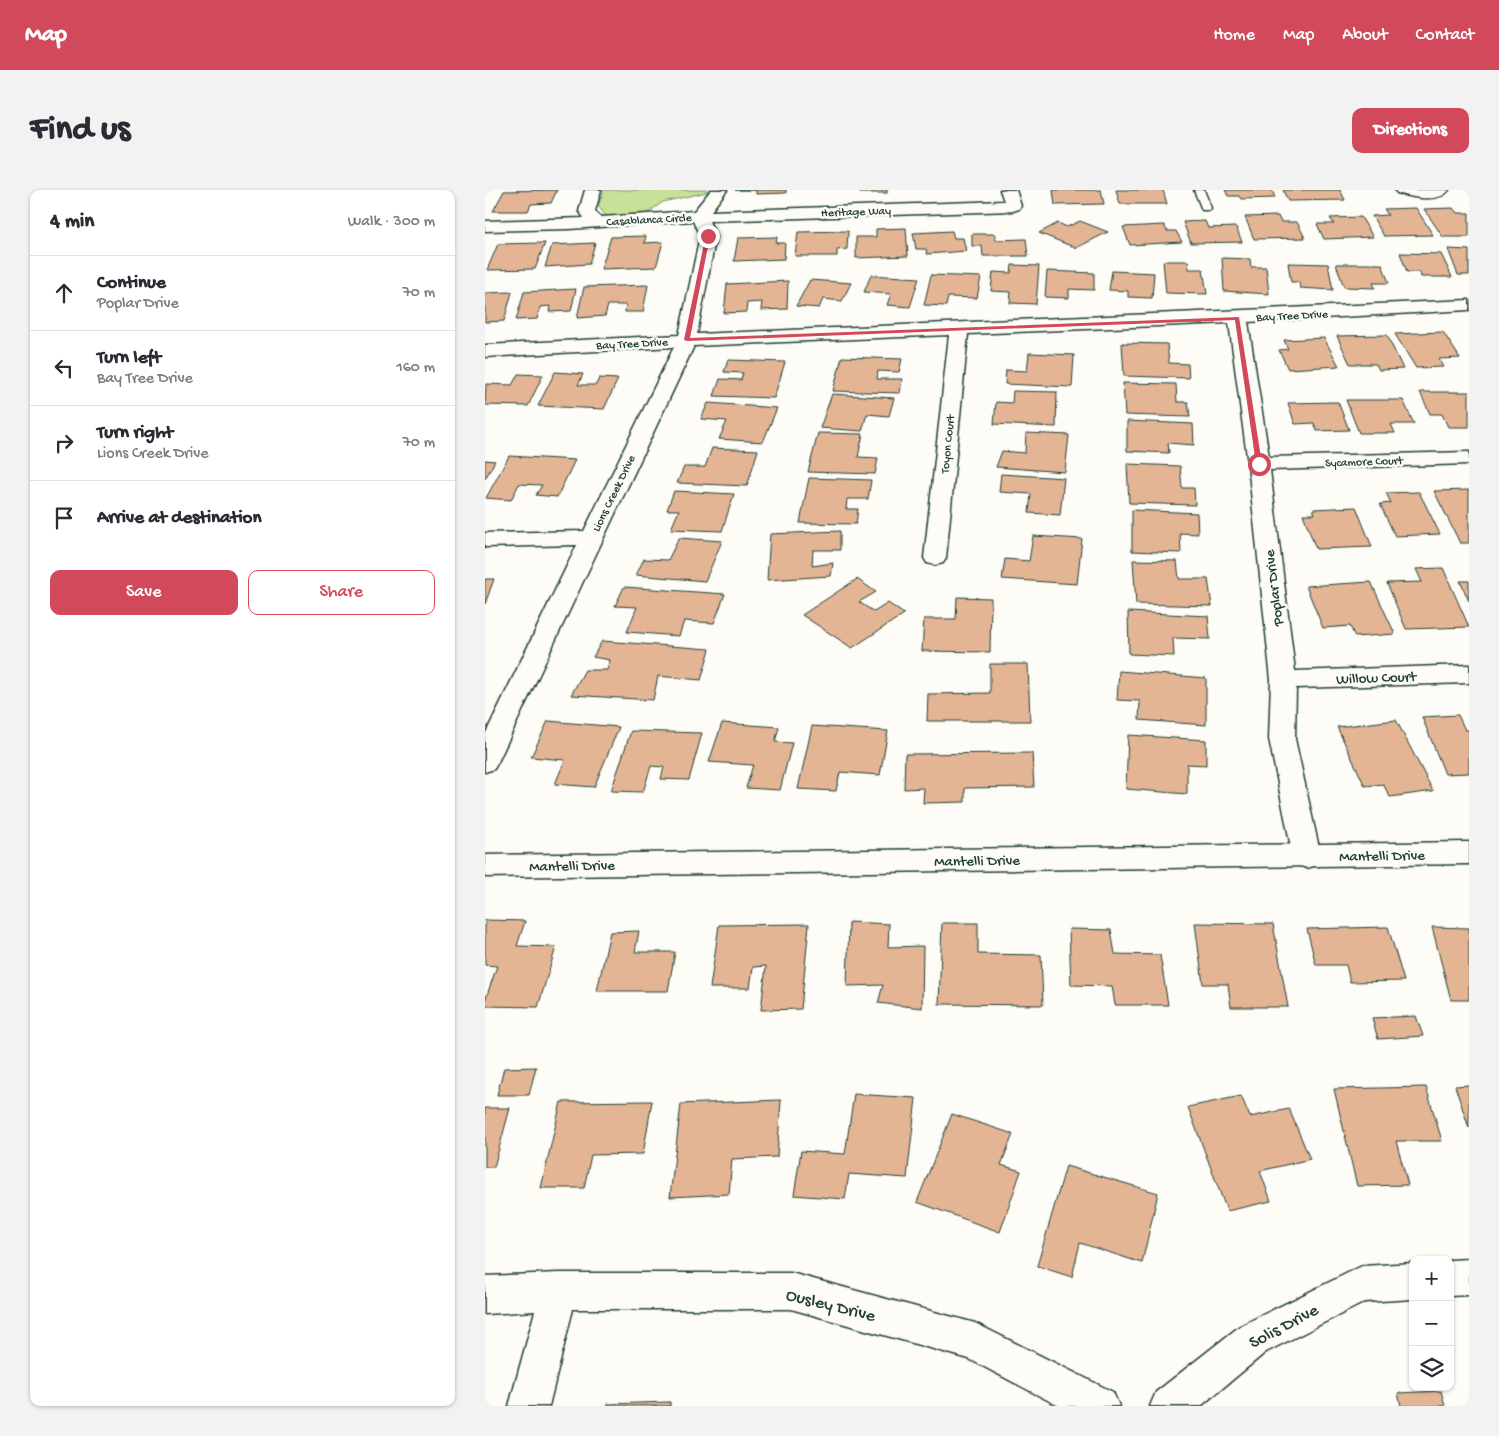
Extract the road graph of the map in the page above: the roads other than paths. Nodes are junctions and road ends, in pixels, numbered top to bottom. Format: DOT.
graph roads {
  1 [pos="593,190"];
  2 [pos="719,190"];
  3 [pos="1008,190"];
  4 [pos="1199,190"];
  5 [pos="1403,190"];
  6 [pos="1441,190"];
  7 [pos="1206,208"];
  8 [pos="699,216"];
  9 [pos="596,222"];
  10 [pos="485,226"];
  11 [pos="1469,306"];
  12 [pos="1237,318"];
  13 [pos="959,330"];
  14 [pos="687,340"];
  15 [pos="485,351"];
  16 [pos="1469,458"];
  17 [pos="1259,464"];
  18 [pos="592,538"];
  19 [pos="485,540"];
  20 [pos="935,558"];
  21 [pos="1469,674"];
  22 [pos="1284,680"];
  23 [pos="485,762"];
  24 [pos="1469,853"];
  25 [pos="1307,857"];
  26 [pos="485,866"];
  27 [pos="1469,1277"];
  28 [pos="1454,1278"];
  29 [pos="1409,1281"];
  30 [pos="559,1291"];
  31 [pos="485,1295"];
  32 [pos="529,1406"];
  33 [pos="1099,1406"];
  34 [pos="1170,1406"];
  1 -- 9 [label="street, Casablanca Circle"];
  2 -- 8 [label="street, Casablanca Circle"];
  3 -- 8 [label="street, Heritage Way"];
  4 -- 7 [label="lane"];
  5 -- 6 [label="street"];
  8 -- 9 [label="street, Casablanca Circle"];
  8 -- 14 [label="street, Lions Creek Drive"];
  9 -- 10 [label="street, Casablanca Circle"];
  11 -- 12 [label="street, Bay Tree Drive"];
  12 -- 13 [label="street, Bay Tree Drive"];
  12 -- 17 [label="street, Poplar Drive"];
  13 -- 14 [label="street, Bay Tree Drive"];
  13 -- 20 [label="street, Toyon Court"];
  14 -- 15 [label="street, Bay Tree Drive"];
  14 -- 18 [label="street, Lions Creek Drive"];
  16 -- 17 [label="street, Sycamore Court"];
  17 -- 22 [label="street, Poplar Drive"];
  18 -- 19 [label="street"];
  18 -- 23 [label="street, Lions Creek Drive"];
  21 -- 22 [label="street, Willow Court"];
  22 -- 25 [label="street, Poplar Drive"];
  24 -- 25 [label="street, Mantelli Drive"];
  25 -- 26 [label="street, Mantelli Drive"];
  27 -- 28 [label="street"];
  29 -- 34 [label="street, Solis Drive"];
  30 -- 31 [label="street, Ousley Drive"];
  30 -- 32 [label="street"];
  30 -- 33 [label="street, Ousley Drive"];
}
